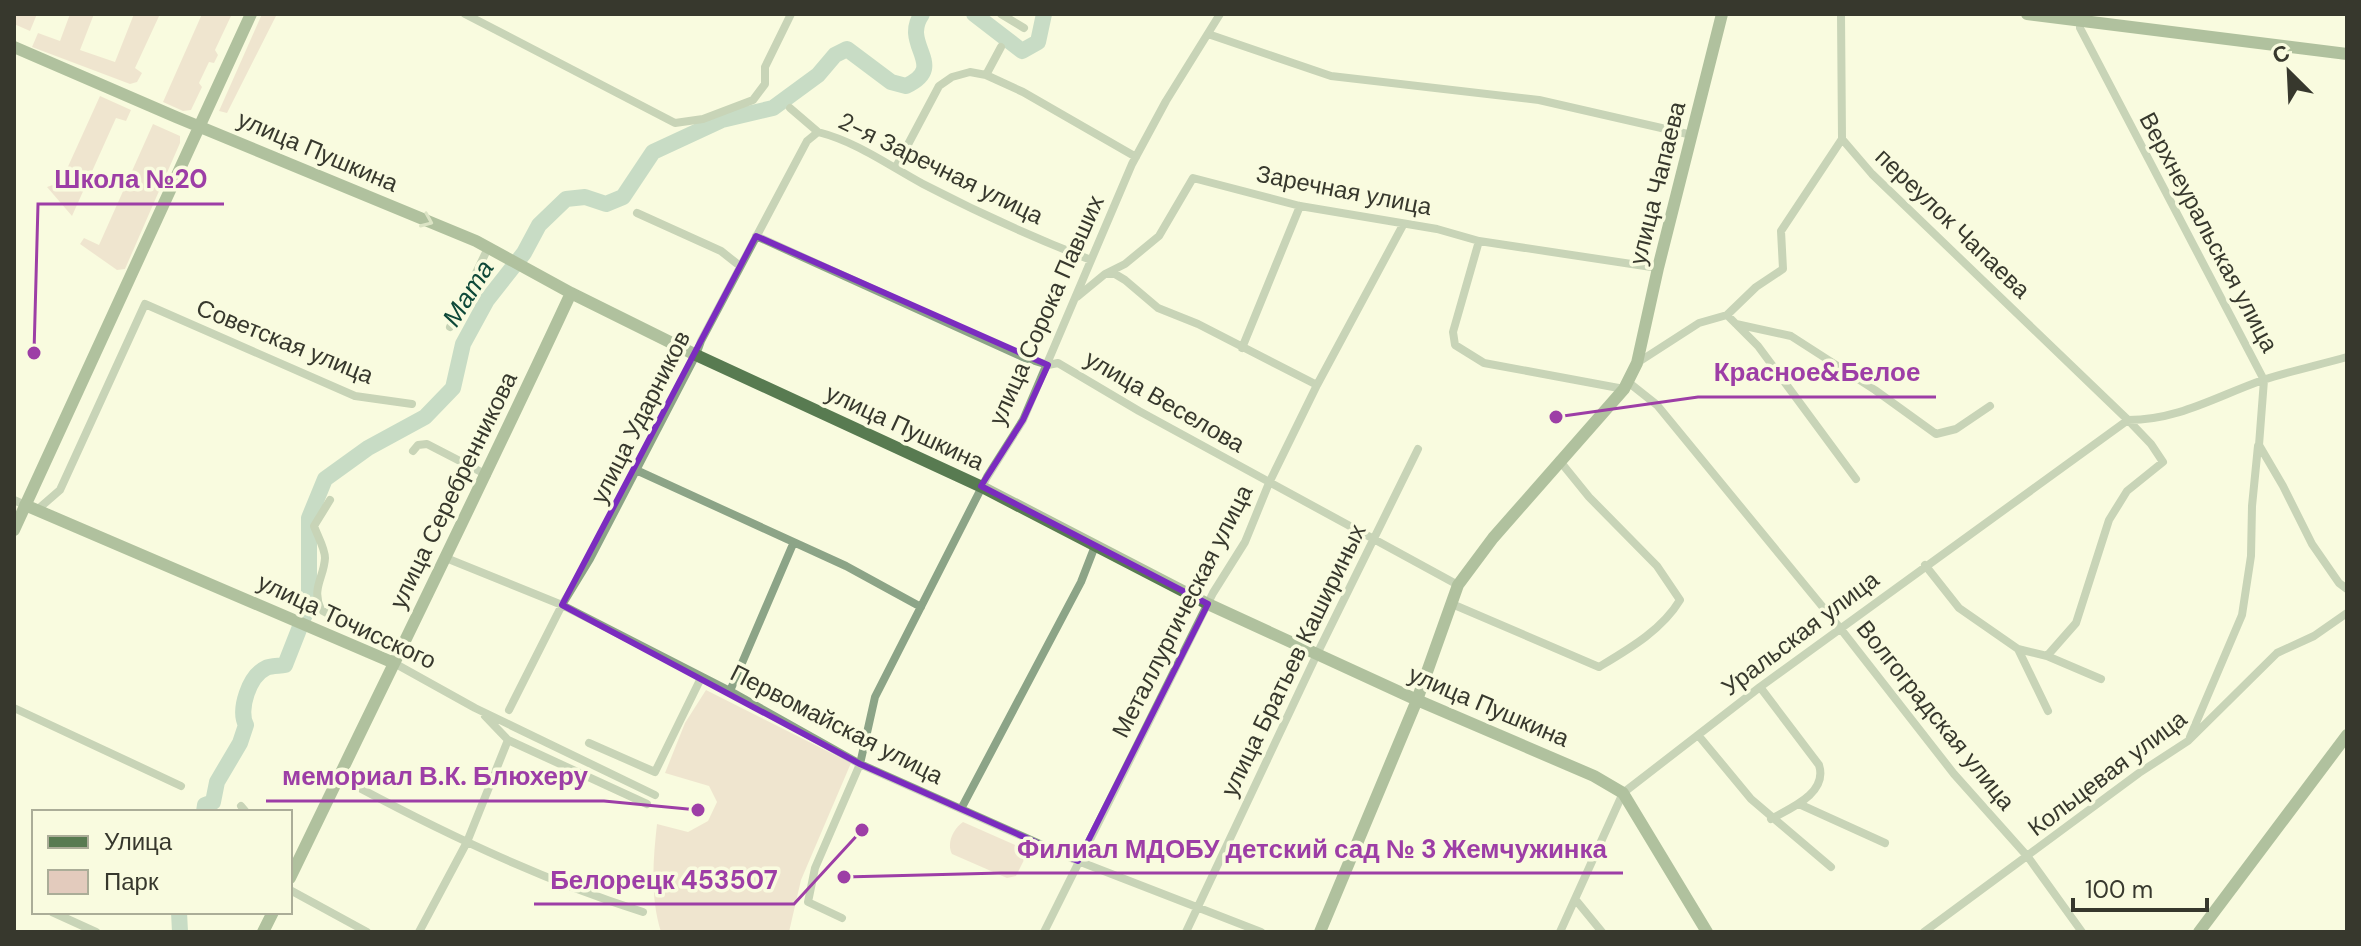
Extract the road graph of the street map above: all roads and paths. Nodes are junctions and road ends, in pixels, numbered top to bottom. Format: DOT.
graph roads {
  1 [pos="251,14"];
  2 [pos="465,14"];
  3 [pos="791,14"];
  4 [pos="1001,14"];
  5 [pos="1220,14"];
  6 [pos="1722,14"];
  7 [pos="1841,14"];
  8 [pos="2027,14"];
  9 [pos="2080,20"];
  10 [pos="1024,28"];
  11 [pos="1208,34"];
  12 [pos="14,47"];
  13 [pos="1001,47"];
  14 [pos="2347,54"];
  15 [pos="986,75"];
  16 [pos="790,108"];
  17 [pos="199,127"];
  18 [pos="818,132"];
  19 [pos="1692,135"];
  20 [pos="1842,139"];
  21 [pos="807,141"];
  22 [pos="1136,157"];
  23 [pos="896,167"];
  24 [pos="1300,206"];
  25 [pos="637,213"];
  26 [pos="1403,225"];
  27 [pos="756,236"];
  28 [pos="1479,241"];
  29 [pos="488,248"];
  30 [pos="1091,260"];
  31 [pos="740,266"];
  32 [pos="1658,268"];
  33 [pos="1105,274"];
  34 [pos="571,293"];
  35 [pos="1075,298"];
  36 [pos="1727,315"];
  37 [pos="1736,324"];
  38 [pos="450,327"];
  39 [pos="1242,348"];
  40 [pos="696,355"];
  41 [pos="2347,357"];
  42 [pos="1637,363"];
  43 [pos="1048,365"];
  44 [pos="2264,380"];
  45 [pos="1317,385"];
  46 [pos="1626,386"];
  47 [pos="412,404"];
  48 [pos="1990,406"];
  49 [pos="2128,420"];
  50 [pos="2259,445"];
  51 [pos="1418,449"];
  52 [pos="413,451"];
  53 [pos="1559,460"];
  54 [pos="636,470"];
  55 [pos="487,475"];
  56 [pos="1856,479"];
  57 [pos="1269,483"];
  58 [pos="982,487"];
  59 [pos="330,500"];
  60 [pos="26,505"];
  61 [pos="14,530"];
  62 [pos="1372,539"];
  63 [pos="793,544"];
  64 [pos="1095,546"];
  65 [pos="446,558"];
  66 [pos="1925,565"];
  67 [pos="1458,585"];
  68 [pos="2347,589"];
  69 [pos="1208,604"];
  70 [pos="1452,604"];
  71 [pos="562,605"];
  72 [pos="921,607"];
  73 [pos="2347,613"];
  74 [pos="1840,628"];
  75 [pos="2018,649"];
  76 [pos="1317,654"];
  77 [pos="2047,656"];
  78 [pos="396,657"];
  79 [pos="701,678"];
  80 [pos="2101,679"];
  81 [pos="1760,687"];
  82 [pos="730,691"];
  83 [pos="1417,700"];
  84 [pos="14,708"];
  85 [pos="475,708"];
  86 [pos="509,710"];
  87 [pos="2048,711"];
  88 [pos="1698,735"];
  89 [pos="2347,735"];
  90 [pos="508,740"];
  91 [pos="2188,741"];
  92 [pos="589,743"];
  93 [pos="860,764"];
  94 [pos="339,777"];
  95 [pos="181,786"];
  96 [pos="1623,793"];
  97 [pos="655,795"];
  98 [pos="647,804"];
  99 [pos="1799,804"];
  100 [pos="961,809"];
  101 [pos="1771,819"];
  102 [pos="467,842"];
  103 [pos="1885,843"];
  104 [pos="2028,857"];
  105 [pos="294,860"];
  106 [pos="1078,861"];
  107 [pos="1831,867"];
  108 [pos="292,891"];
  109 [pos="1575,899"];
  110 [pos="1197,907"];
  111 [pos="643,912"];
  112 [pos="56,914"];
  113 [pos="272,914"];
  114 [pos="842,918"];
  115 [pos="96,932"];
  116 [pos="263,932"];
  117 [pos="367,932"];
  118 [pos="419,932"];
  119 [pos="1044,932"];
  120 [pos="1186,932"];
  121 [pos="1261,932"];
  122 [pos="1320,932"];
  123 [pos="1560,932"];
  124 [pos="1602,932"];
  125 [pos="1707,932"];
  126 [pos="1924,932"];
  127 [pos="2082,932"];
  128 [pos="2199,932"];
  1 -- 17 [label="street"];
  2 -- 3 [label="street"];
  4 -- 10 [label="street"];
  5 -- 11 [label="street, улица Сорока Павших"];
  6 -- 19 [label="street, улица Чапаева"];
  7 -- 20 [label="street"];
  8 -- 9 [label="street"];
  9 -- 14 [label="street"];
  9 -- 44 [label="street, Верхнеуральская улица"];
  11 -- 19 [label="street"];
  11 -- 22 [label="street, улица Сорока Павших"];
  12 -- 17 [label="street, улица Пушкина"];
  13 -- 15 [label="street"];
  15 -- 22 [label="street"];
  15 -- 23 [label="street"];
  16 -- 18 [label="street, 2-я Заречная улица"];
  17 -- 29 [label="street, улица Пушкина, one-way"];
  17 -- 60 [label="street"];
  18 -- 21 [label="street, 2-я Заречная улица"];
  18 -- 23 [label="street, 2-я Заречная улица"];
  19 -- 32 [label="street, улица Чапаева"];
  20 -- 36 [label="street"];
  20 -- 49 [label="street, переулок Чапаева"];
  21 -- 27 [label="street, улица Ударников"];
  22 -- 30 [label="street, улица Сорока Павших"];
  23 -- 30 [label="street, 2-я Заречная улица"];
  24 -- 26 [label="street, Заречная улица"];
  24 -- 33 [label="street, Заречная улица"];
  24 -- 39 [label="street"];
  25 -- 31 [label="street"];
  26 -- 28 [label="street, Заречная улица"];
  26 -- 45 [label="street, Металлургическая улица"];
  27 -- 31 [label="street, улица Ударников"];
  27 -- 43 [label="street, улица Веселова"];
  28 -- 32 [label="street, Заречная улица"];
  28 -- 46 [label="street"];
  29 -- 34 [label="street, улица Пушкина"];
  29 -- 38 [label="street"];
  30 -- 35 [label="street, улица Сорока Павших"];
  31 -- 40 [label="street, улица Ударников"];
  32 -- 42 [label="street, улица Чапаева"];
  33 -- 35 [label="street, Заречная улица"];
  33 -- 39 [label="street"];
  34 -- 40 [label="street, улица Пушкина"];
  34 -- 55 [label="street, улица Серебренникова"];
  35 -- 43 [label="street, улица Сорока Павших"];
  36 -- 37 [label="street"];
  36 -- 42 [label="street"];
  37 -- 48 [label="street"];
  37 -- 56 [label="street"];
  39 -- 45 [label="street"];
  40 -- 54 [label="street, улица Ударников"];
  40 -- 58 [label="street, улица Пушкина"];
  41 -- 44 [label="street, Уральская улица"];
  42 -- 46 [label="street, улица Чапаева"];
  43 -- 57 [label="street, улица Веселова"];
  43 -- 58 [label="street, улица Сорока Павших"];
  44 -- 49 [label="street, Уральская улица"];
  44 -- 50 [label="street, Верхнеуральская улица"];
  45 -- 57 [label="street, Металлургическая улица"];
  46 -- 53 [label="street, улица Чапаева"];
  46 -- 74 [label="street, Волгоградская улица"];
  47 -- 60 [label="street, Советская улица"];
  49 -- 66 [label="street, Уральская улица"];
  49 -- 77 [label="street"];
  50 -- 68 [label="street"];
  50 -- 91 [label="street"];
  51 -- 62 [label="street, улица Братьев Кашириных"];
  52 -- 55 [label="street"];
  53 -- 67 [label="street, улица Чапаева"];
  53 -- 70 [label="street"];
  54 -- 63 [label="street"];
  54 -- 71 [label="street, улица Ударников"];
  55 -- 65 [label="street, улица Серебренникова"];
  57 -- 62 [label="street, улица Веселова"];
  57 -- 69 [label="street, Металлургическая улица"];
  58 -- 64 [label="street, улица Пушкина"];
  58 -- 72 [label="street, улица Сорока Павших"];
  59 -- 78 [label="street"];
  60 -- 61 [label="street"];
  60 -- 78 [label="street, улица Точисского"];
  62 -- 67 [label="street, улица Веселова"];
  62 -- 76 [label="street, улица Братьев Кашириных"];
  63 -- 72 [label="street"];
  63 -- 82 [label="street"];
  64 -- 69 [label="street, улица Пушкина"];
  64 -- 100 [label="street"];
  65 -- 71 [label="street, Первомайская улица"];
  65 -- 78 [label="street, улица Серебренникова"];
  66 -- 74 [label="street, Уральская улица"];
  66 -- 75 [label="street"];
  67 -- 70 [label="street, улица Чапаева"];
  69 -- 76 [label="street, улица Пушкина"];
  69 -- 106 [label="street, Металлургическая улица"];
  70 -- 83 [label="street, улица Чапаева"];
  71 -- 79 [label="street, Первомайская улица"];
  71 -- 86 [label="street, улица Ударников"];
  72 -- 93 [label="street, улица Сорока Павших"];
  73 -- 91 [label="street, Кольцевая улица"];
  74 -- 81 [label="street, Уральская улица"];
  74 -- 104 [label="street, Волгоградская улица"];
  75 -- 77 [label="street"];
  75 -- 87 [label="street"];
  76 -- 83 [label="street, улица Пушкина"];
  76 -- 110 [label="street, улица Братьев Кашириных"];
  77 -- 80 [label="street"];
  78 -- 85 [label="street, улица Точисского"];
  78 -- 94 [label="street, улица Серебренникова"];
  79 -- 82 [label="street, Первомайская улица"];
  79 -- 92 [label="street"];
  81 -- 88 [label="street, Уральская улица"];
  81 -- 99 [label="street"];
  82 -- 93 [label="street, Первомайская улица"];
  83 -- 96 [label="street, улица Пушкина"];
  83 -- 122 [label="street, улица Чапаева"];
  84 -- 95 [label="street"];
  85 -- 90 [label="street"];
  85 -- 97 [label="street, улица Точисского"];
  88 -- 96 [label="street, Уральская улица"];
  88 -- 101 [label="street"];
  89 -- 128 [label="street"];
  90 -- 98 [label="street"];
  90 -- 102 [label="street"];
  91 -- 104 [label="street, Кольцевая улица"];
  93 -- 100 [label="street, Первомайская улица"];
  93 -- 114 [label="street, улица Сорока Павших"];
  94 -- 102 [label="street"];
  94 -- 105 [label="street, улица Серебренникова"];
  96 -- 109 [label="street, Уральская улица"];
  96 -- 125 [label="street, улица Пушкина"];
  99 -- 101 [label="street"];
  99 -- 103 [label="street"];
  100 -- 106 [label="street, Первомайская улица"];
  101 -- 107 [label="street"];
  102 -- 111 [label="street"];
  102 -- 118 [label="street"];
  104 -- 126 [label="street, Кольцевая улица"];
  104 -- 127 [label="street, Волгоградская улица"];
  106 -- 110 [label="street, Первомайская улица"];
  106 -- 119 [label="street, Металлургическая улица"];
  108 -- 117 [label="street"];
  109 -- 123 [label="street, Уральская улица"];
  109 -- 124 [label="street"];
  110 -- 120 [label="street, улица Братьев Кашириных"];
  110 -- 121 [label="street, Первомайская улица"];
  112 -- 115 [label="street"];
  113 -- 116 [label="street"];
}
